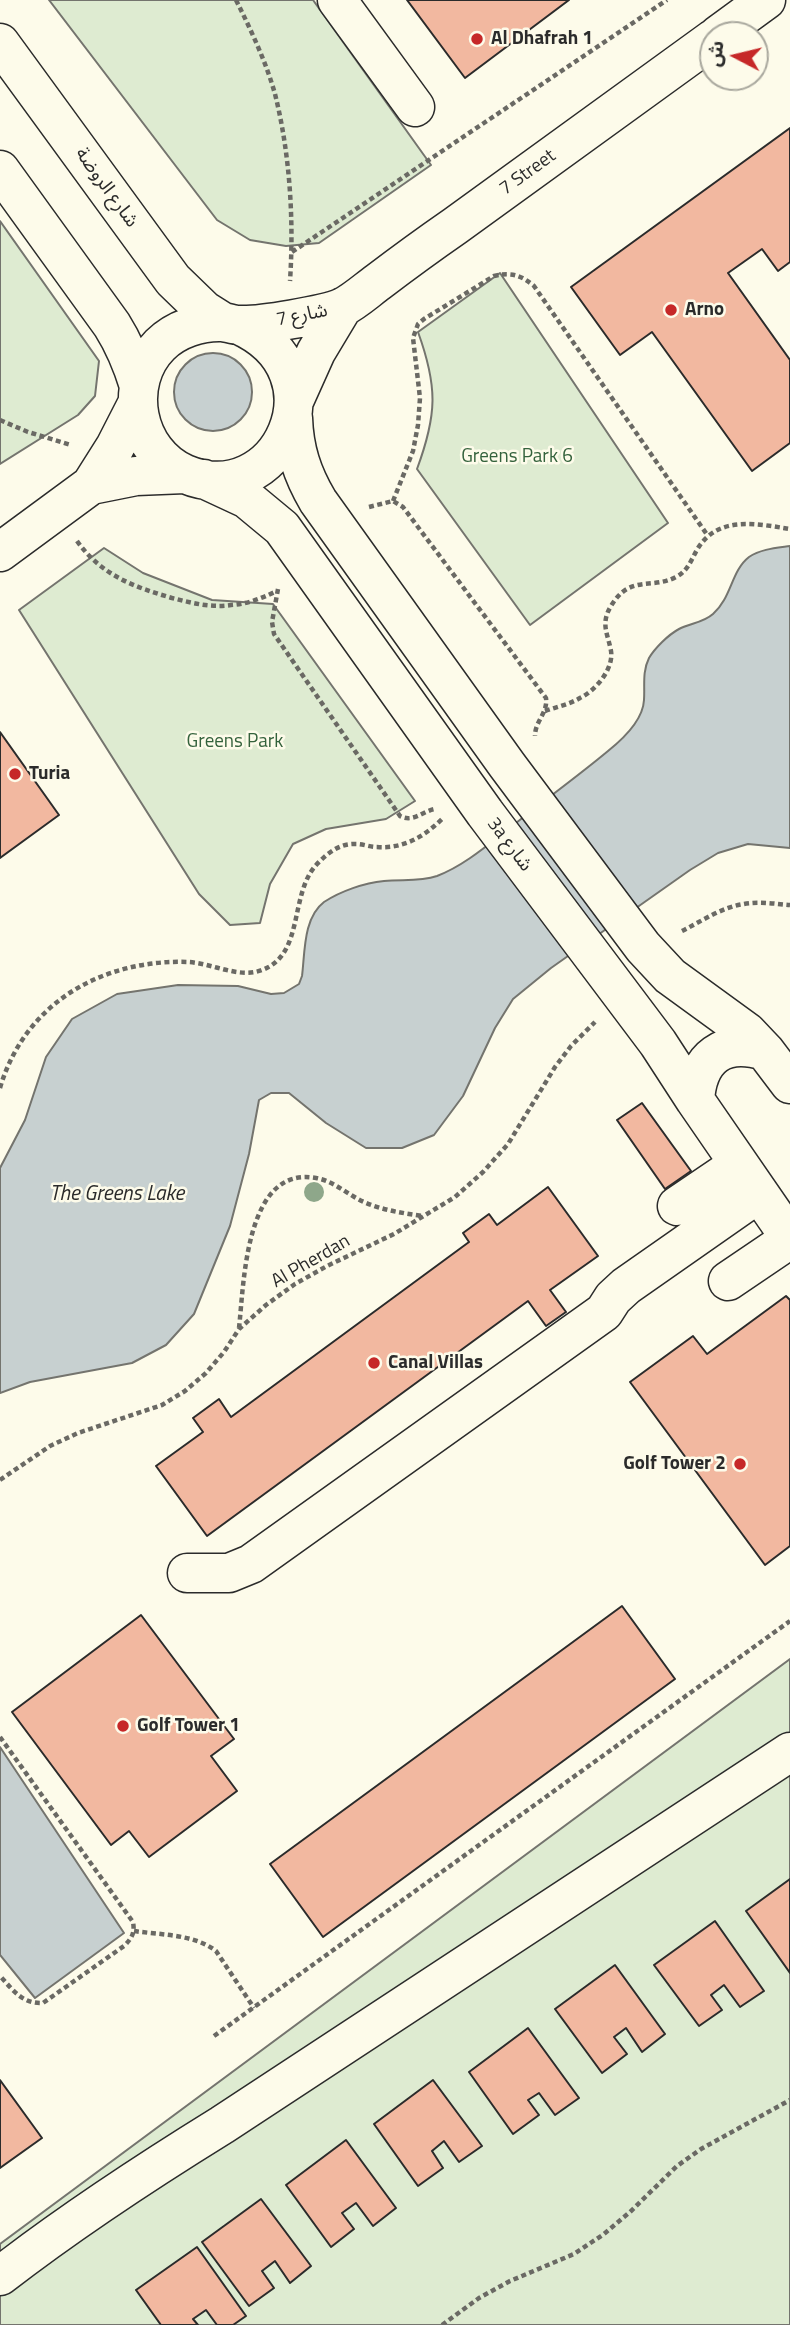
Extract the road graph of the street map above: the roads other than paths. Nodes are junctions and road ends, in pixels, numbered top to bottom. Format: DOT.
graph roads {
  1 [pos="337,0"];
  2 [pos="766,0"];
  3 [pos="737,21"];
  4 [pos="0,43"];
  5 [pos="699,49"];
  6 [pos="415,107"];
  7 [pos="0,170"];
  8 [pos="343,307"];
  9 [pos="231,324"];
  10 [pos="138,395"];
  11 [pos="293,410"];
  12 [pos="195,476"];
  13 [pos="91,485"];
  14 [pos="0,552"];
  15 [pos="765,1051"];
  16 [pos="790,1084"];
  17 [pos="695,1100"];
  18 [pos="677,1206"];
  19 [pos="770,1209"];
  20 [pos="728,1281"];
  21 [pos="187,1573"];
  22 [pos="790,1752"];
  23 [pos="0,2276"];
  1 -- 6 [label="street"];
  2 -- 3 [label="street"];
  4 -- 9 [label="street, شارع الروضة"];
  5 -- 8 [label="street, 7 Street"];
  7 -- 10 [label="street"];
  8 -- 9 [label="street, شارع 7"];
  8 -- 11 [label="street, شارع 7"];
  9 -- 10 [label="street"];
  9 -- 11 [label="street"];
  10 -- 12 [label="street"];
  10 -- 13 [label="street"];
  11 -- 12 [label="street"];
  11 -- 15 [label="street"];
  12 -- 13 [label="street"];
  12 -- 17 [label="street, 3a شارع"];
  13 -- 14 [label="street"];
  15 -- 16 [label="street"];
  15 -- 17 [label="street"];
  17 -- 19 [label="street, 3a شارع"];
  18 -- 19 [label="street"];
  19 -- 20 [label="street"];
  19 -- 21 [label="street"];
  22 -- 23 [label="street"];
}
